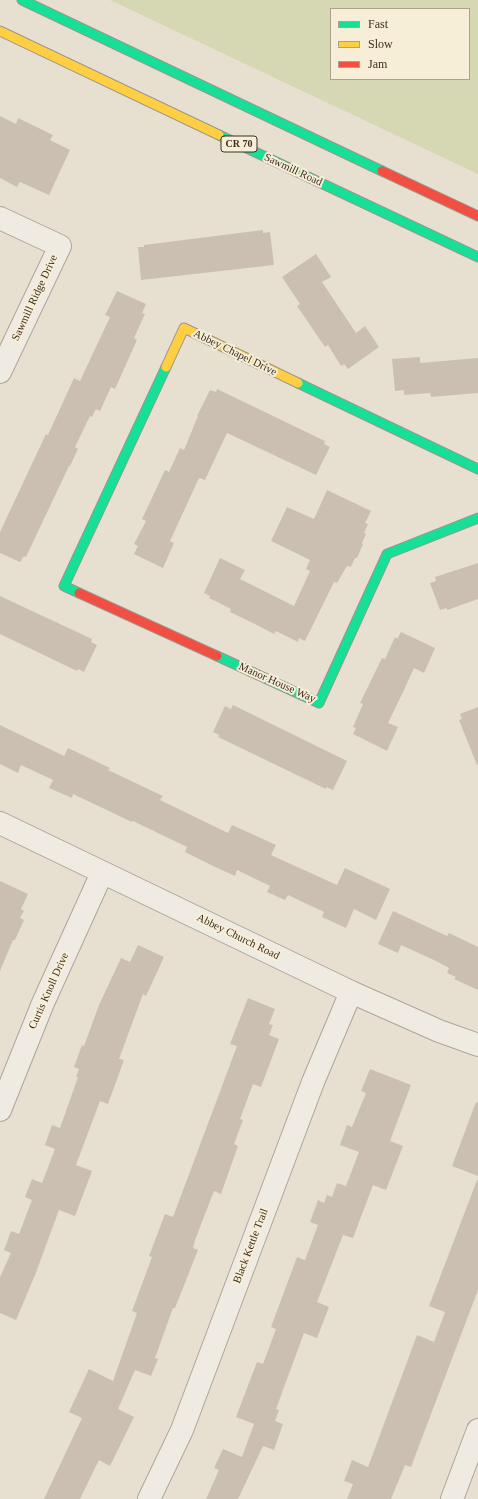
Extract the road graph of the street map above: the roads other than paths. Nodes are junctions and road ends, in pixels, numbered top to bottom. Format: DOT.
graph roads {
  1 [pos="22,0"];
  2 [pos="0,31"];
  3 [pos="478,216"];
  4 [pos="0,218"];
  5 [pos="478,257"];
  6 [pos="0,372"];
  7 [pos="478,469"];
  8 [pos="478,518"];
  9 [pos="64,586"];
  10 [pos="0,823"];
  11 [pos="102,873"];
  12 [pos="351,992"];
  13 [pos="478,1045"];
  14 [pos="0,1110"];
  15 [pos="478,1430"];
  16 [pos="149,1499"];
  17 [pos="452,1499"];
  1 -- 3 [label="street"];
  2 -- 5 [label="street, Sawmill Road / CR 70"];
  4 -- 6 [label="street, Sawmill Ridge Drive"];
  7 -- 9 [label="street, Abbey Chapel Drive"];
  8 -- 9 [label="street, Manor House Way"];
  10 -- 11 [label="street, Abbey Church Road"];
  11 -- 12 [label="street, Abbey Church Road"];
  11 -- 14 [label="street, Curtis Knoll Drive"];
  12 -- 13 [label="street, Abbey Church Road"];
  12 -- 16 [label="street, Black Kettle Trail"];
  15 -- 17 [label="street"];
}
